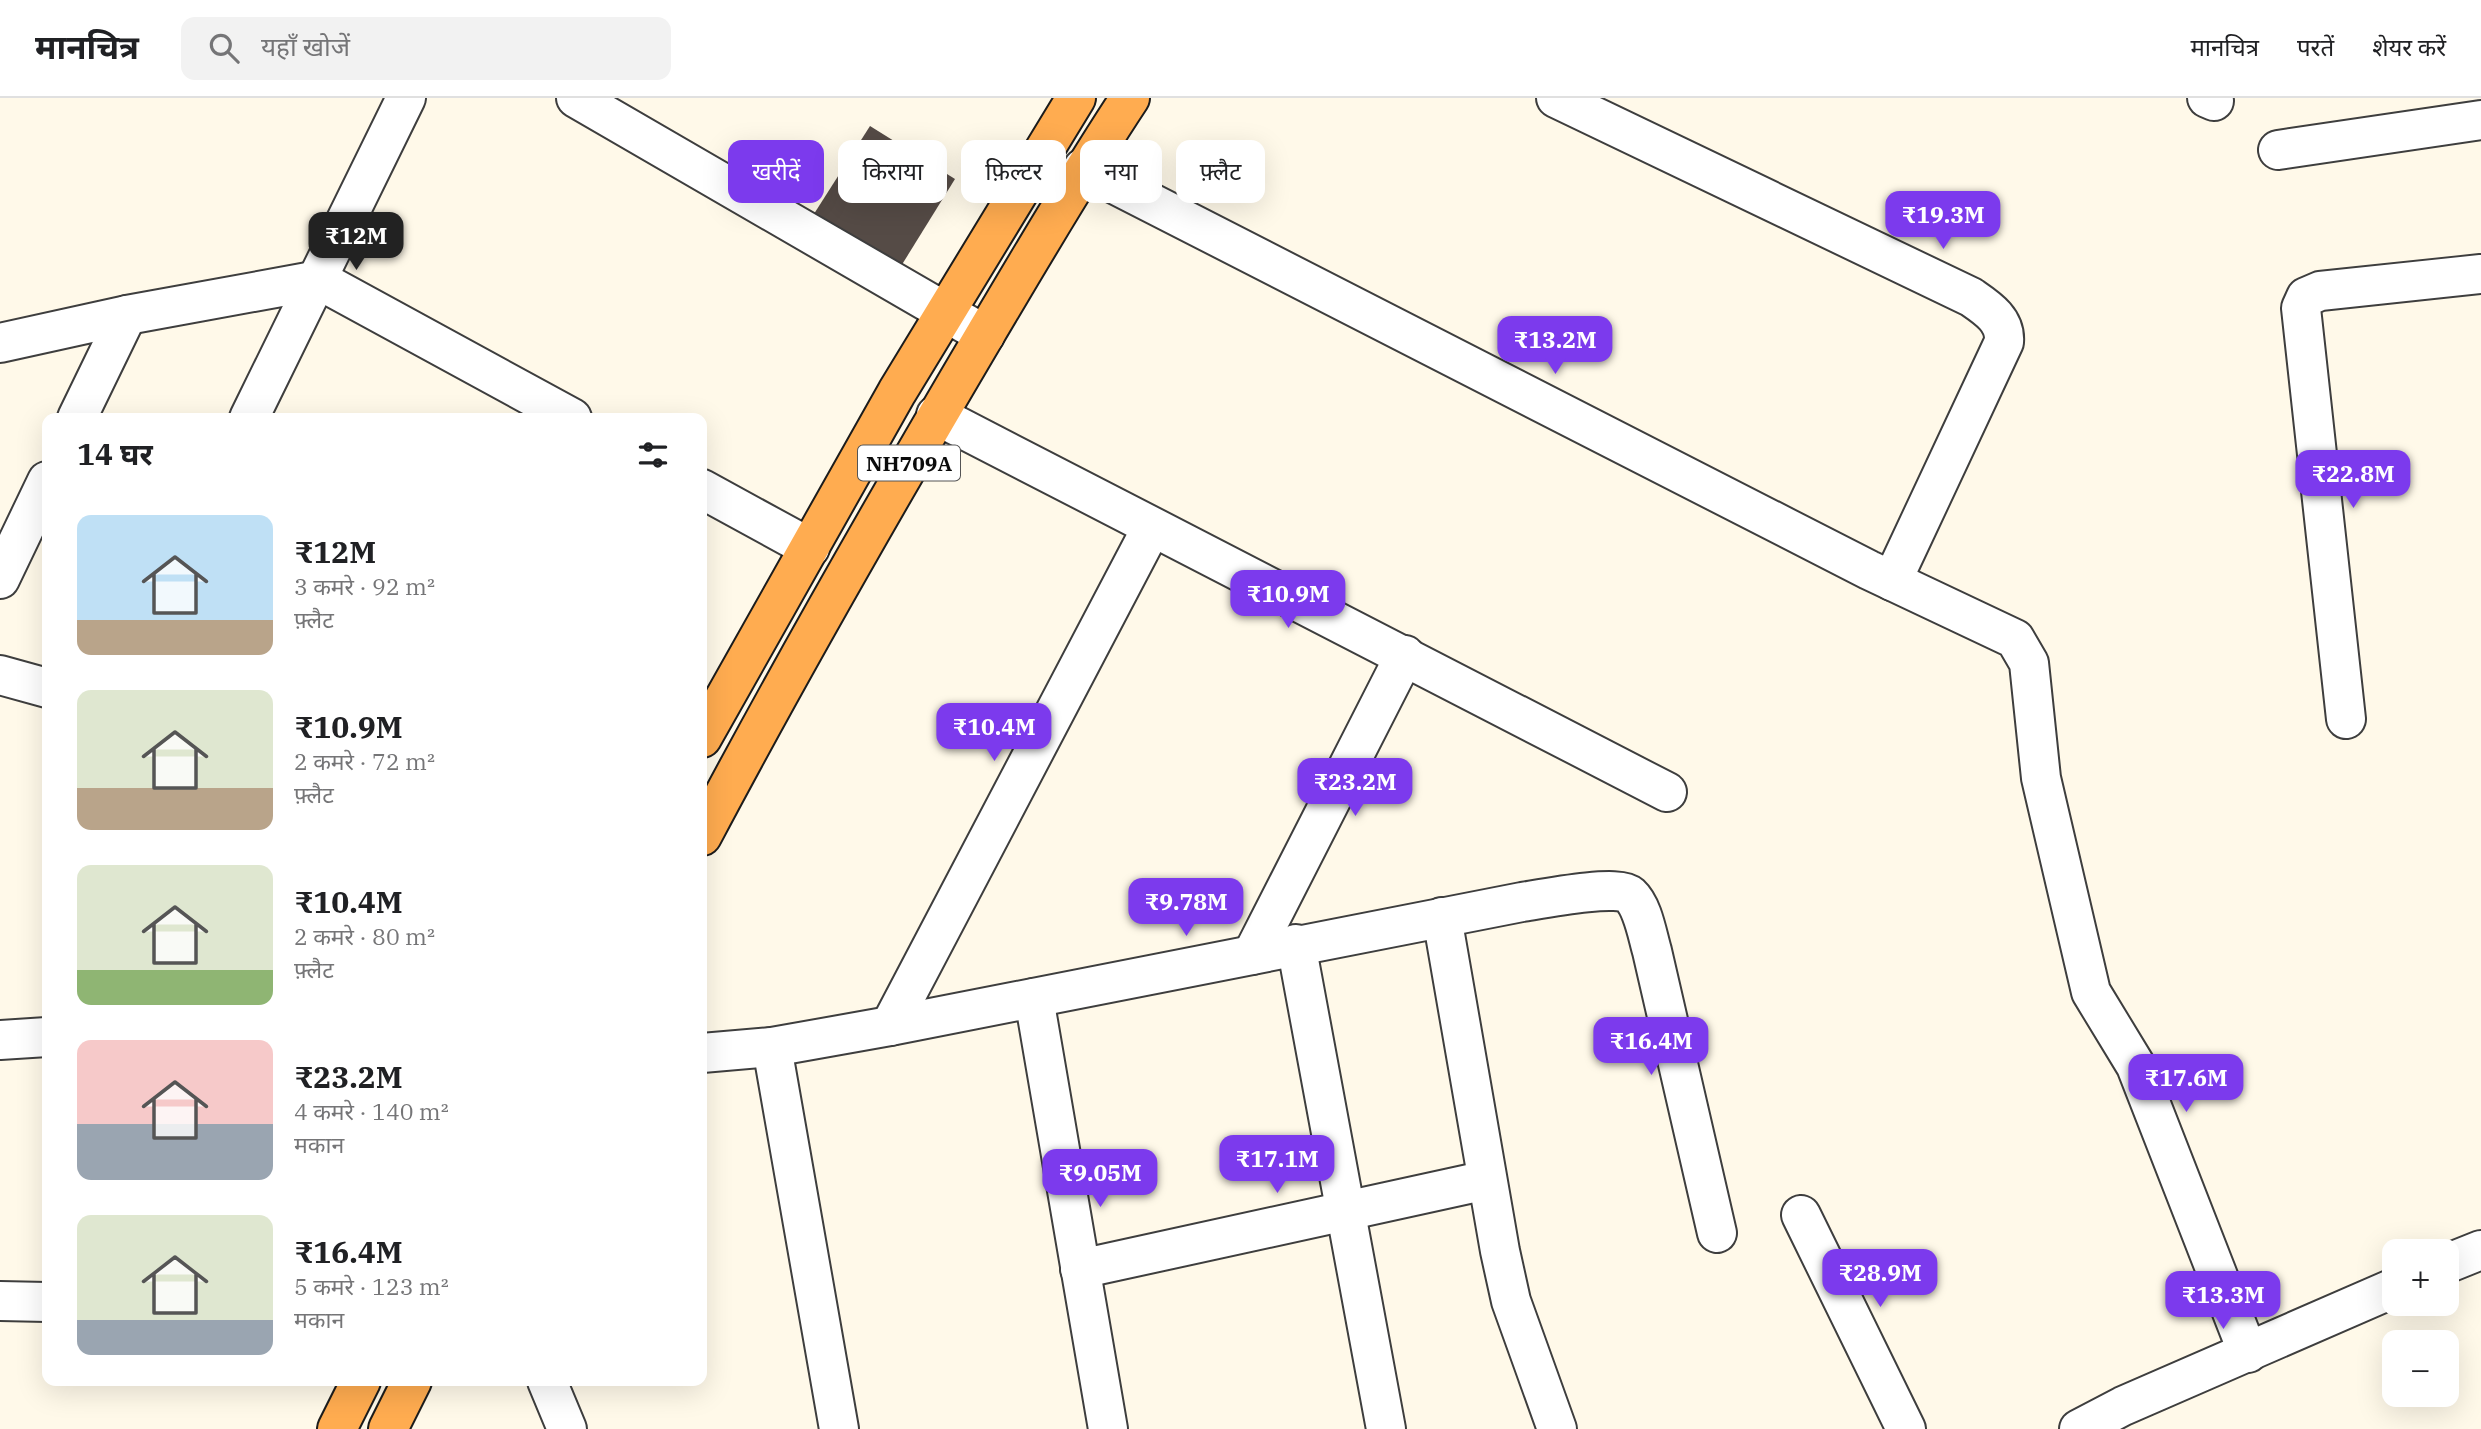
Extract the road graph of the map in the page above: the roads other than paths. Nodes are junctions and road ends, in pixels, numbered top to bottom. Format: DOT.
graph roads {
  1 [pos="406,98"];
  2 [pos="576,98"];
  3 [pos="1076,98"];
  4 [pos="1130,98"];
  5 [pos="1556,98"];
  6 [pos="2481,121"];
  7 [pos="1102,140"];
  8 [pos="2278,150"];
  9 [pos="1080,173"];
  10 [pos="1152,203"];
  11 [pos="2481,274"];
  12 [pos="319,280"];
  13 [pos="945,310"];
  14 [pos="127,315"];
  15 [pos="985,335"];
  16 [pos="0,343"];
  17 [pos="80,413"];
  18 [pos="252,413"];
  19 [pos="563,413"];
  20 [pos="936,415"];
  21 [pos="42,491"];
  22 [pos="707,492"];
  23 [pos="1151,529"];
  24 [pos="810,548"];
  25 [pos="0,579"];
  26 [pos="1892,581"];
  27 [pos="1405,655"];
  28 [pos="0,675"];
  29 [pos="42,687"];
  30 [pos="2346,719"];
  31 [pos="707,729"];
  32 [pos="1667,792"];
  33 [pos="707,827"];
  34 [pos="1442,917"];
  35 [pos="1296,944"];
  36 [pos="1252,955"];
  37 [pos="1034,998"];
  38 [pos="890,1026"];
  39 [pos="42,1037"];
  40 [pos="0,1040"];
  41 [pos="772,1047"];
  42 [pos="707,1053"];
  43 [pos="1487,1180"];
  44 [pos="1347,1210"];
  45 [pos="1801,1215"];
  46 [pos="1717,1233"];
  47 [pos="2481,1250"];
  48 [pos="2459,1259"];
  49 [pos="1080,1269"];
  50 [pos="2382,1293"];
  51 [pos="0,1301"];
  52 [pos="42,1302"];
  53 [pos="2248,1353"];
  54 [pos="358,1386"];
  55 [pos="410,1386"];
  56 [pos="549,1386"];
  57 [pos="2129,1418"];
  58 [pos="337,1429"];
  59 [pos="388,1429"];
  60 [pos="567,1429"];
  61 [pos="839,1429"];
  62 [pos="1108,1429"];
  63 [pos="1386,1429"];
  64 [pos="1557,1429"];
  65 [pos="1906,1429"];
  66 [pos="2080,1429"];
  1 -- 12 [label="street"];
  2 -- 13 [label="street"];
  3 -- 13 [label="highway, NH709A"];
  4 -- 7 [label="highway, NH709A"];
  5 -- 26 [label="street"];
  6 -- 8 [label="street"];
  9 -- 15 [label="highway, NH709A"];
  10 -- 26 [label="street"];
  11 -- 30 [label="street"];
  12 -- 14 [label="street"];
  12 -- 18 [label="street"];
  12 -- 19 [label="street"];
  13 -- 15 [label="street"];
  13 -- 24 [label="highway, NH709A"];
  14 -- 16 [label="street"];
  14 -- 17 [label="street"];
  15 -- 20 [label="highway, NH709A"];
  20 -- 23 [label="street"];
  20 -- 33 [label="highway, NH709A"];
  21 -- 25 [label="street"];
  22 -- 24 [label="street"];
  23 -- 27 [label="street"];
  23 -- 38 [label="street"];
  24 -- 31 [label="highway, NH709A"];
  26 -- 53 [label="street"];
  27 -- 32 [label="street"];
  27 -- 36 [label="street"];
  28 -- 29 [label="street"];
  34 -- 35 [label="street"];
  34 -- 43 [label="street"];
  34 -- 46 [label="street"];
  35 -- 36 [label="street"];
  35 -- 44 [label="street"];
  36 -- 37 [label="street"];
  37 -- 38 [label="street"];
  37 -- 49 [label="street"];
  38 -- 41 [label="street"];
  39 -- 40 [label="street"];
  41 -- 42 [label="street"];
  41 -- 61 [label="street"];
  43 -- 44 [label="street"];
  43 -- 64 [label="street"];
  44 -- 49 [label="street"];
  44 -- 63 [label="street"];
  45 -- 65 [label="street"];
  47 -- 48 [label="street"];
  49 -- 62 [label="street"];
  50 -- 53 [label="street"];
  51 -- 52 [label="street"];
  53 -- 57 [label="street"];
  54 -- 58 [label="highway"];
  55 -- 59 [label="highway"];
  56 -- 60 [label="street"];
  57 -- 66 [label="street"];
}
